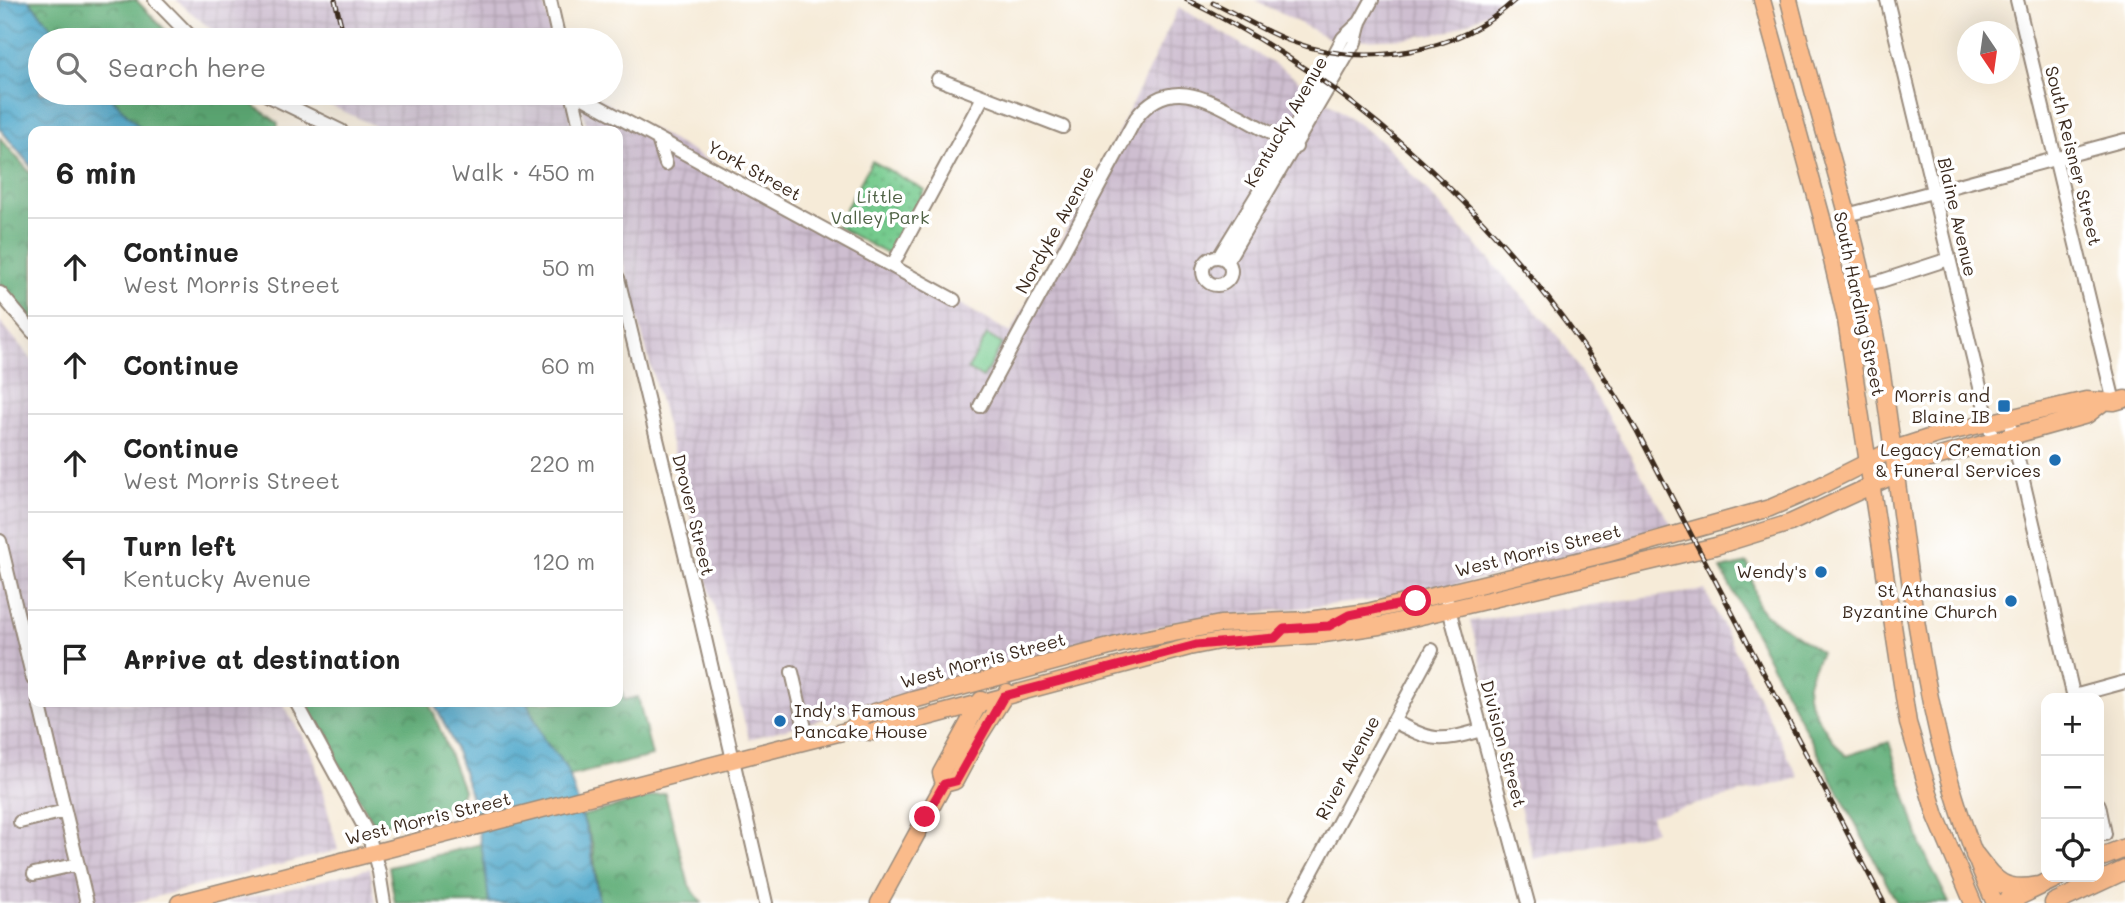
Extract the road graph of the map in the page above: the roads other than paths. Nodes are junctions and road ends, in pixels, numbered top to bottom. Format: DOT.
graph roads {
  1 [pos="155,0"];
  2 [pos="550,0"];
  3 [pos="1372,0"];
  4 [pos="1762,0"];
  5 [pos="1788,0"];
  6 [pos="1887,0"];
  7 [pos="2017,0"];
  8 [pos="182,28"];
  9 [pos="556,28"];
  10 [pos="938,79"];
  11 [pos="984,97"];
  12 [pos="288,105"];
  13 [pos="576,105"];
  14 [pos="595,105"];
  15 [pos="331,126"];
  16 [pos="580,126"];
  17 [pos="1063,127"];
  18 [pos="658,139"];
  19 [pos="2125,140"];
  20 [pos="1291,144"];
  21 [pos="2056,159"];
  22 [pos="666,164"];
  23 [pos="1933,192"];
  24 [pos="1847,215"];
  25 [pos="1223,259"];
  26 [pos="1949,259"];
  27 [pos="892,266"];
  28 [pos="1864,285"];
  29 [pos="1839,290"];
  30 [pos="0,293"];
  31 [pos="623,299"];
  32 [pos="954,300"];
  33 [pos="28,326"];
  34 [pos="2115,401"];
  35 [pos="981,406"];
  36 [pos="2008,417"];
  37 [pos="1988,422"];
  38 [pos="2012,436"];
  39 [pos="1993,441"];
  40 [pos="1894,449"];
  41 [pos="1868,461"];
  42 [pos="1896,472"];
  43 [pos="1871,484"];
  44 [pos="0,541"];
  45 [pos="1447,602"];
  46 [pos="1349,615"];
  47 [pos="1257,622"];
  48 [pos="1275,638"];
  49 [pos="1432,649"];
  50 [pos="1170,652"];
  51 [pos="28,658"];
  52 [pos="1021,670"];
  53 [pos="792,672"];
  54 [pos="995,677"];
  55 [pos="2125,682"];
  56 [pos="2073,693"];
  57 [pos="2088,693"];
  58 [pos="1004,696"];
  59 [pos="980,703"];
  60 [pos="40,707"];
  61 [pos="299,707"];
  62 [pos="941,714"];
  63 [pos="1393,721"];
  64 [pos="850,730"];
  65 [pos="1481,730"];
  66 [pos="961,736"];
  67 [pos="808,741"];
  68 [pos="733,760"];
  69 [pos="944,784"];
  70 [pos="65,811"];
  71 [pos="2102,819"];
  72 [pos="20,822"];
  73 [pos="2105,834"];
  74 [pos="2125,848"];
  75 [pos="380,851"];
  76 [pos="1975,855"];
  77 [pos="2104,856"];
  78 [pos="78,864"];
  79 [pos="2125,870"];
  80 [pos="34,874"];
  81 [pos="2047,882"];
  82 [pos="2038,886"];
  83 [pos="2054,902"];
  84 [pos="87,903"];
  85 [pos="179,903"];
  86 [pos="384,903"];
  87 [pos="766,903"];
  88 [pos="879,903"];
  89 [pos="1295,903"];
  90 [pos="1528,903"];
  91 [pos="1973,903"];
  92 [pos="1995,903"];
  93 [pos="2004,903"];
  1 -- 8 [label="street"];
  2 -- 9 [label="street"];
  3 -- 20 [label="street, Kentucky Avenue"];
  4 -- 29 [label="main road, South Harding Street"];
  5 -- 24 [label="main road, South Harding Street"];
  6 -- 23 [label="street, Blaine Avenue"];
  7 -- 21 [label="street, South Reisner Street"];
  10 -- 11 [label="street"];
  11 -- 17 [label="street"];
  11 -- 27 [label="street"];
  12 -- 15 [label="street"];
  13 -- 16 [label="street"];
  14 -- 18 [label="street, York Street"];
  18 -- 22 [label="street"];
  18 -- 27 [label="street, York Street"];
  19 -- 21 [label="street"];
  20 -- 25 [label="street, Kentucky Avenue"];
  20 -- 35 [label="street, Nordyke Avenue"];
  21 -- 23 [label="street"];
  21 -- 34 [label="street, South Reisner Street"];
  23 -- 24 [label="street"];
  23 -- 26 [label="street, Blaine Avenue"];
  24 -- 28 [label="main road, South Harding Street"];
  26 -- 28 [label="street"];
  26 -- 37 [label="street, Blaine Avenue"];
  27 -- 32 [label="street, York Street"];
  28 -- 29 [label="street"];
  28 -- 40 [label="main road, South Harding Street"];
  29 -- 41 [label="main road, South Harding Street"];
  30 -- 33 [label="street"];
  31 -- 68 [label="street, Drover Street"];
  34 -- 36 [label="main road, West Morris Street"];
  34 -- 38 [label="main road, West Morris Street"];
  36 -- 37 [label="main road, West Morris Street"];
  36 -- 38 [label="street"];
  37 -- 39 [label="street, Blaine Avenue"];
  37 -- 40 [label="main road, West Morris Street"];
  38 -- 39 [label="main road, West Morris Street"];
  38 -- 56 [label="street"];
  39 -- 42 [label="main road, West Morris Street"];
  40 -- 41 [label="main road, West Morris Street"];
  40 -- 42 [label="main road, South Harding Street"];
  41 -- 43 [label="main road, South Harding Street"];
  41 -- 45 [label="main road, West Morris Street"];
  42 -- 43 [label="main road, West Morris Street"];
  42 -- 76 [label="main road, South Harding Street"];
  43 -- 45 [label="main road, West Morris Street"];
  43 -- 91 [label="main road, South Harding Street"];
  44 -- 51 [label="street"];
  45 -- 46 [label="main road, West Morris Street"];
  45 -- 48 [label="main road, West Morris Street"];
  45 -- 65 [label="street, Division Street"];
  46 -- 47 [label="main road, West Morris Street"];
  46 -- 48 [label="main road"];
  47 -- 50 [label="main road"];
  47 -- 52 [label="main road, West Morris Street"];
  48 -- 50 [label="main road, West Morris Street"];
  49 -- 63 [label="street, River Avenue"];
  50 -- 58 [label="main road, West Morris Street"];
  52 -- 54 [label="main road, West Morris Street"];
  52 -- 58 [label="main road"];
  53 -- 67 [label="street"];
  54 -- 59 [label="main road"];
  54 -- 64 [label="main road, West Morris Street"];
  55 -- 57 [label="street"];
  58 -- 59 [label="main road, West Morris Street"];
  58 -- 69 [label="main road"];
  59 -- 62 [label="main road, West Morris Street"];
  59 -- 66 [label="main road"];
  60 -- 70 [label="street"];
  61 -- 75 [label="street"];
  62 -- 64 [label="main road, West Morris Street"];
  62 -- 66 [label="main road"];
  63 -- 65 [label="street"];
  63 -- 89 [label="street, River Avenue"];
  64 -- 67 [label="main road, West Morris Street"];
  65 -- 90 [label="street, Division Street"];
  66 -- 69 [label="main road"];
  67 -- 68 [label="main road, West Morris Street"];
  68 -- 75 [label="main road, West Morris Street"];
  68 -- 87 [label="street, Drover Street"];
  69 -- 88 [label="main road"];
  70 -- 72 [label="street"];
  70 -- 78 [label="street"];
  71 -- 73 [label="street"];
  74 -- 77 [label="highway"];
  75 -- 85 [label="main road, West Morris Street"];
  75 -- 86 [label="street"];
  76 -- 82 [label="highway"];
  76 -- 92 [label="main road, South Harding Street"];
  78 -- 80 [label="street"];
  78 -- 84 [label="street"];
  79 -- 83 [label="highway"];
  81 -- 82 [label="highway"];
  82 -- 93 [label="highway"];
}
